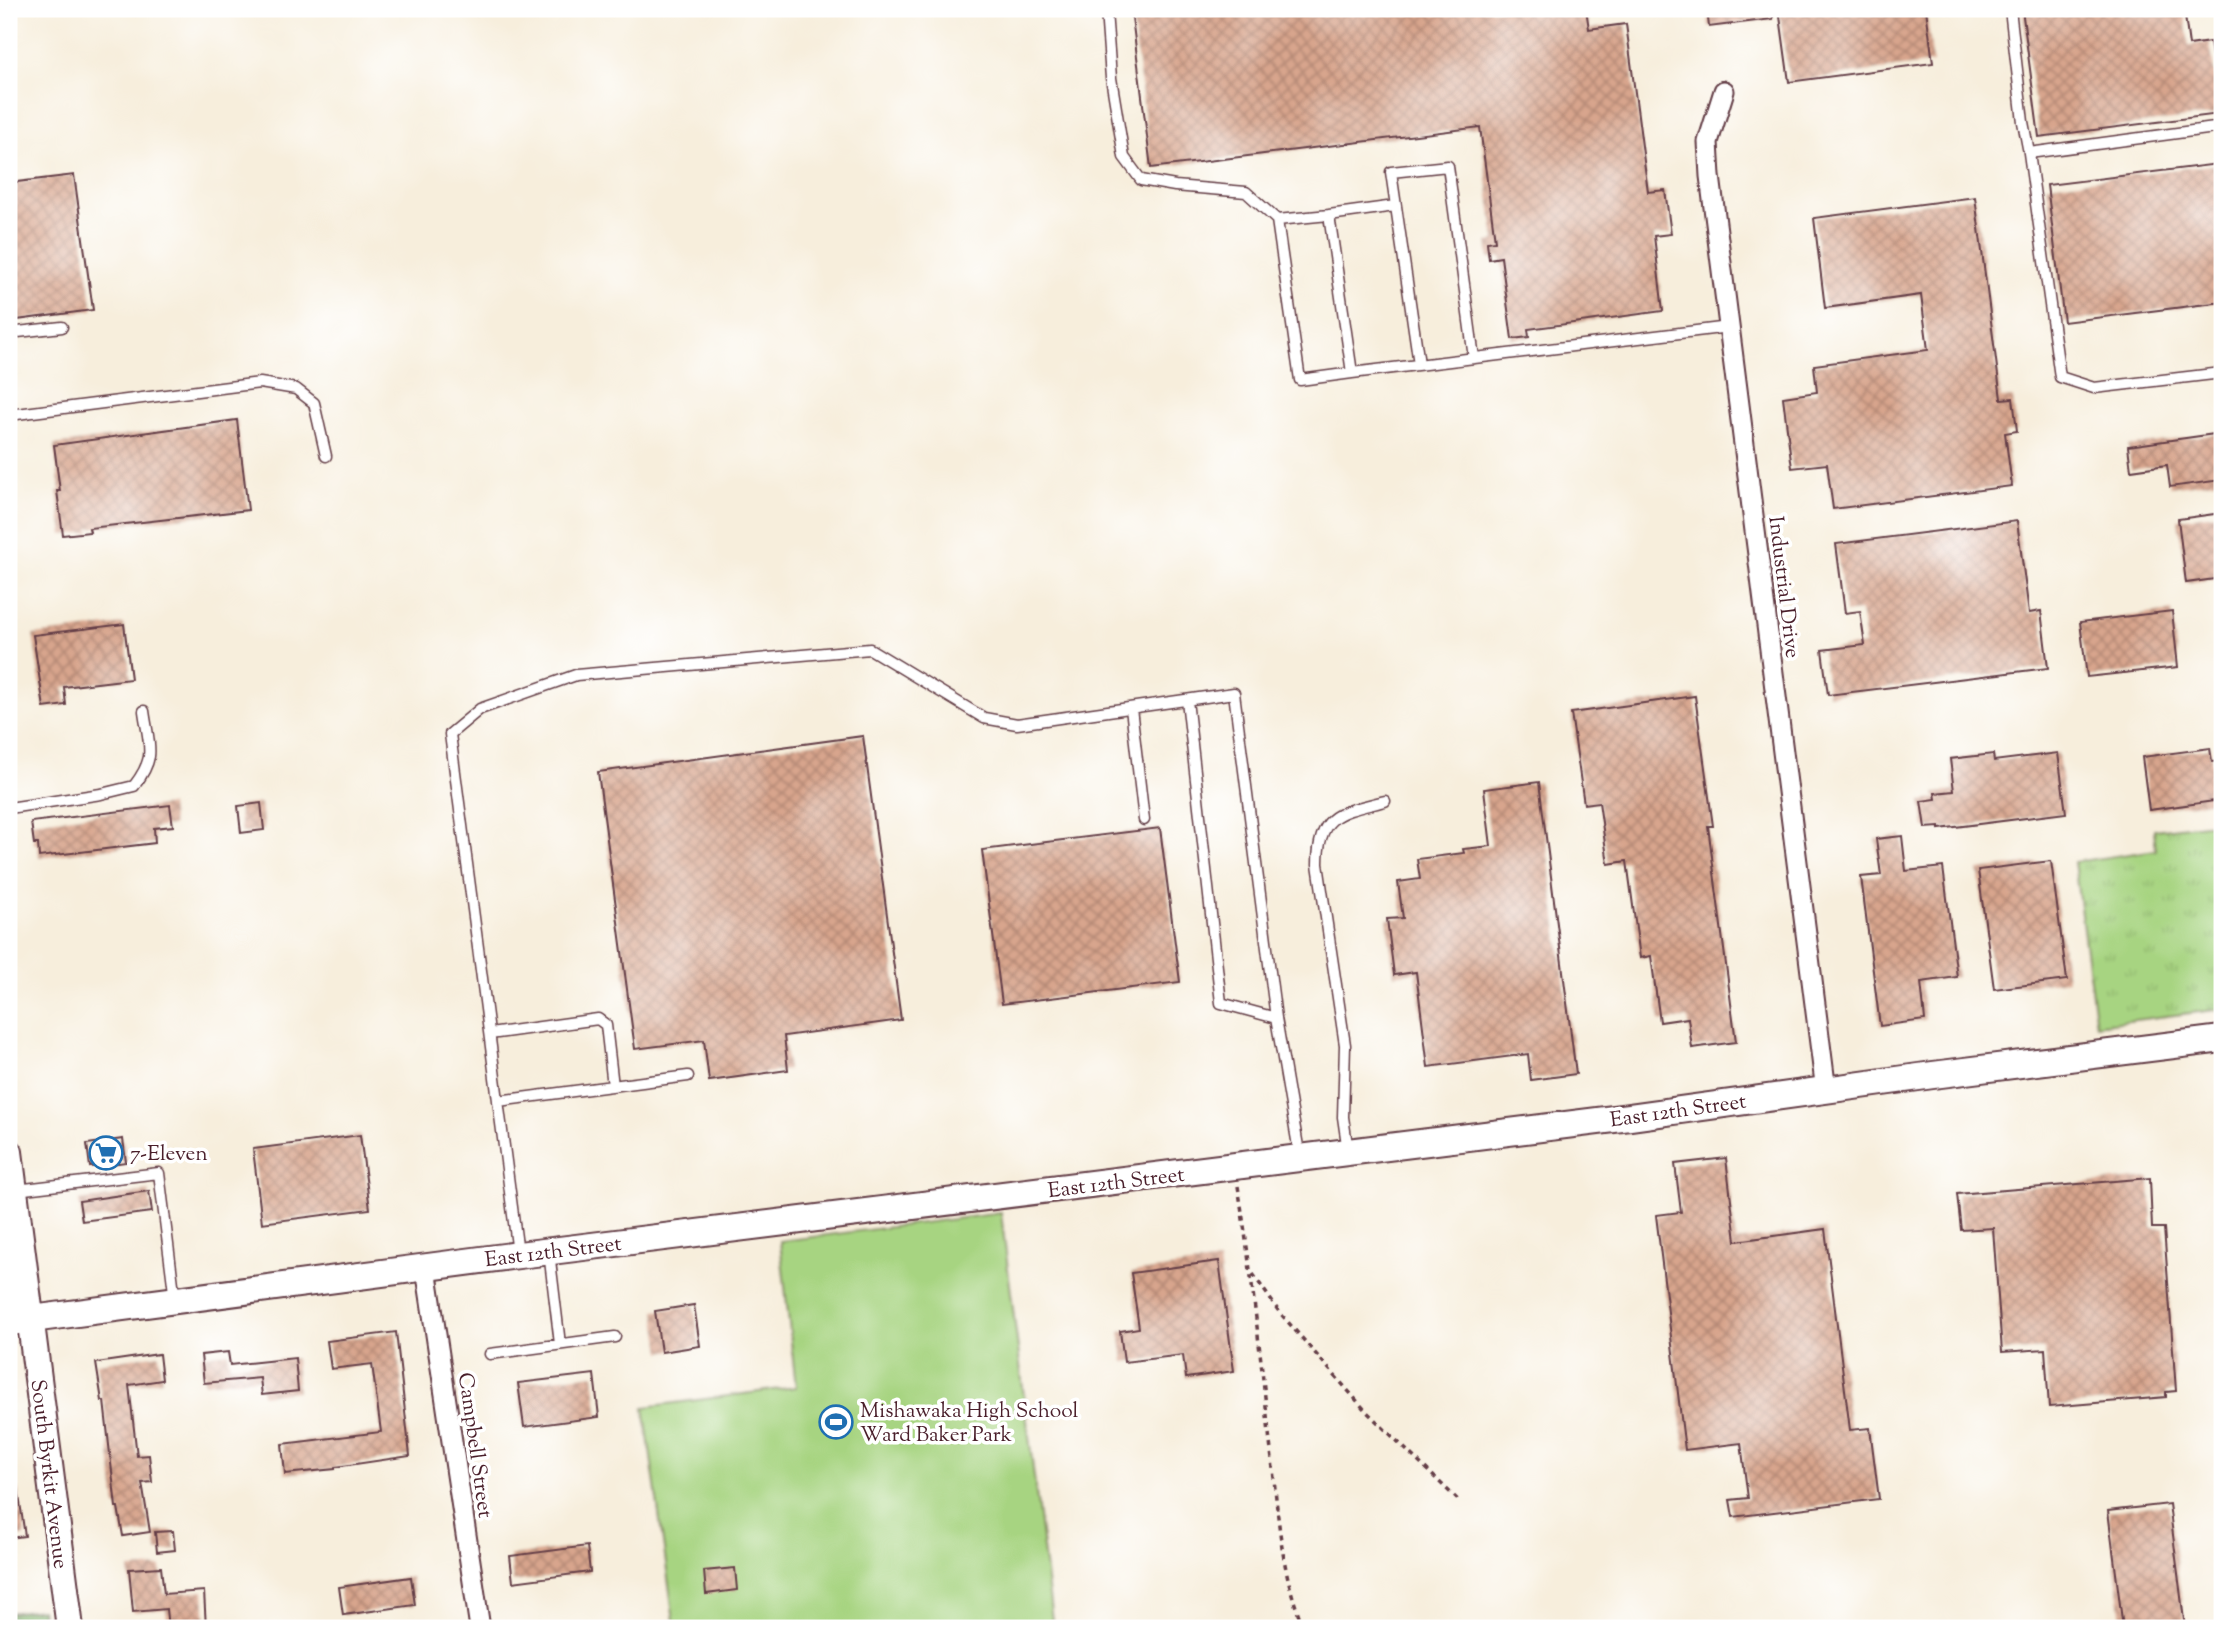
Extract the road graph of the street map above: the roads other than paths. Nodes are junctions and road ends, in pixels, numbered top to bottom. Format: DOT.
graph roads {
  1 [pos="1109,9"];
  2 [pos="2010,9"];
  3 [pos="1724,91"];
  4 [pos="2222,127"];
  5 [pos="2029,153"];
  6 [pos="1395,206"];
  7 [pos="1329,215"];
  8 [pos="1277,220"];
  9 [pos="62,327"];
  10 [pos="1729,327"];
  11 [pos="9,333"];
  12 [pos="1474,358"];
  13 [pos="1419,364"];
  14 [pos="1352,373"];
  15 [pos="2222,373"];
  16 [pos="9,415"];
  17 [pos="326,456"];
  18 [pos="1187,700"];
  19 [pos="1131,708"];
  20 [pos="144,711"];
  21 [pos="1384,801"];
  22 [pos="9,808"];
  23 [pos="1144,820"];
  24 [pos="1276,1018"];
  25 [pos="490,1034"];
  26 [pos="2222,1039"];
  27 [pos="688,1076"];
  28 [pos="613,1086"];
  29 [pos="1826,1091"];
  30 [pos="498,1101"];
  31 [pos="9,1152"];
  32 [pos="1348,1152"];
  33 [pos="1300,1159"];
  34 [pos="14,1191"];
  35 [pos="549,1251"];
  36 [pos="519,1255"];
  37 [pos="426,1268"];
  38 [pos="175,1300"];
  39 [pos="19,1321"];
  40 [pos="615,1338"];
  41 [pos="560,1344"];
  42 [pos="490,1354"];
  43 [pos="70,1628"];
  44 [pos="480,1628"];
  1 -- 8 [label="lane"];
  2 -- 5 [label="lane"];
  3 -- 10 [label="street, Industrial Drive"];
  4 -- 5 [label="lane"];
  5 -- 15 [label="lane"];
  6 -- 7 [label="lane"];
  6 -- 12 [label="lane"];
  6 -- 13 [label="lane"];
  7 -- 8 [label="lane"];
  7 -- 14 [label="lane"];
  8 -- 14 [label="lane"];
  9 -- 11 [label="lane"];
  10 -- 12 [label="lane"];
  10 -- 29 [label="street, Industrial Drive"];
  12 -- 13 [label="lane"];
  13 -- 14 [label="lane"];
  16 -- 17 [label="lane"];
  18 -- 19 [label="lane"];
  18 -- 24 [label="lane"];
  18 -- 24 [label="lane"];
  19 -- 23 [label="lane"];
  19 -- 25 [label="lane"];
  20 -- 22 [label="lane"];
  21 -- 32 [label="lane"];
  24 -- 33 [label="lane"];
  25 -- 28 [label="lane"];
  25 -- 30 [label="lane"];
  26 -- 29 [label="street, East 12th Street"];
  27 -- 28 [label="lane"];
  28 -- 30 [label="lane"];
  29 -- 32 [label="street, East 12th Street"];
  30 -- 36 [label="lane"];
  31 -- 34 [label="street, South Byrkit Avenue"];
  32 -- 33 [label="street, East 12th Street"];
  33 -- 35 [label="street, East 12th Street"];
  34 -- 38 [label="lane"];
  34 -- 39 [label="street, South Byrkit Avenue"];
  35 -- 36 [label="street, East 12th Street"];
  35 -- 41 [label="lane"];
  36 -- 37 [label="street, East 12th Street"];
  37 -- 38 [label="street, East 12th Street"];
  37 -- 44 [label="street, Campbell Street"];
  38 -- 39 [label="street, East 12th Street"];
  39 -- 43 [label="street, South Byrkit Avenue"];
  40 -- 41 [label="lane"];
  41 -- 42 [label="lane"];
}
